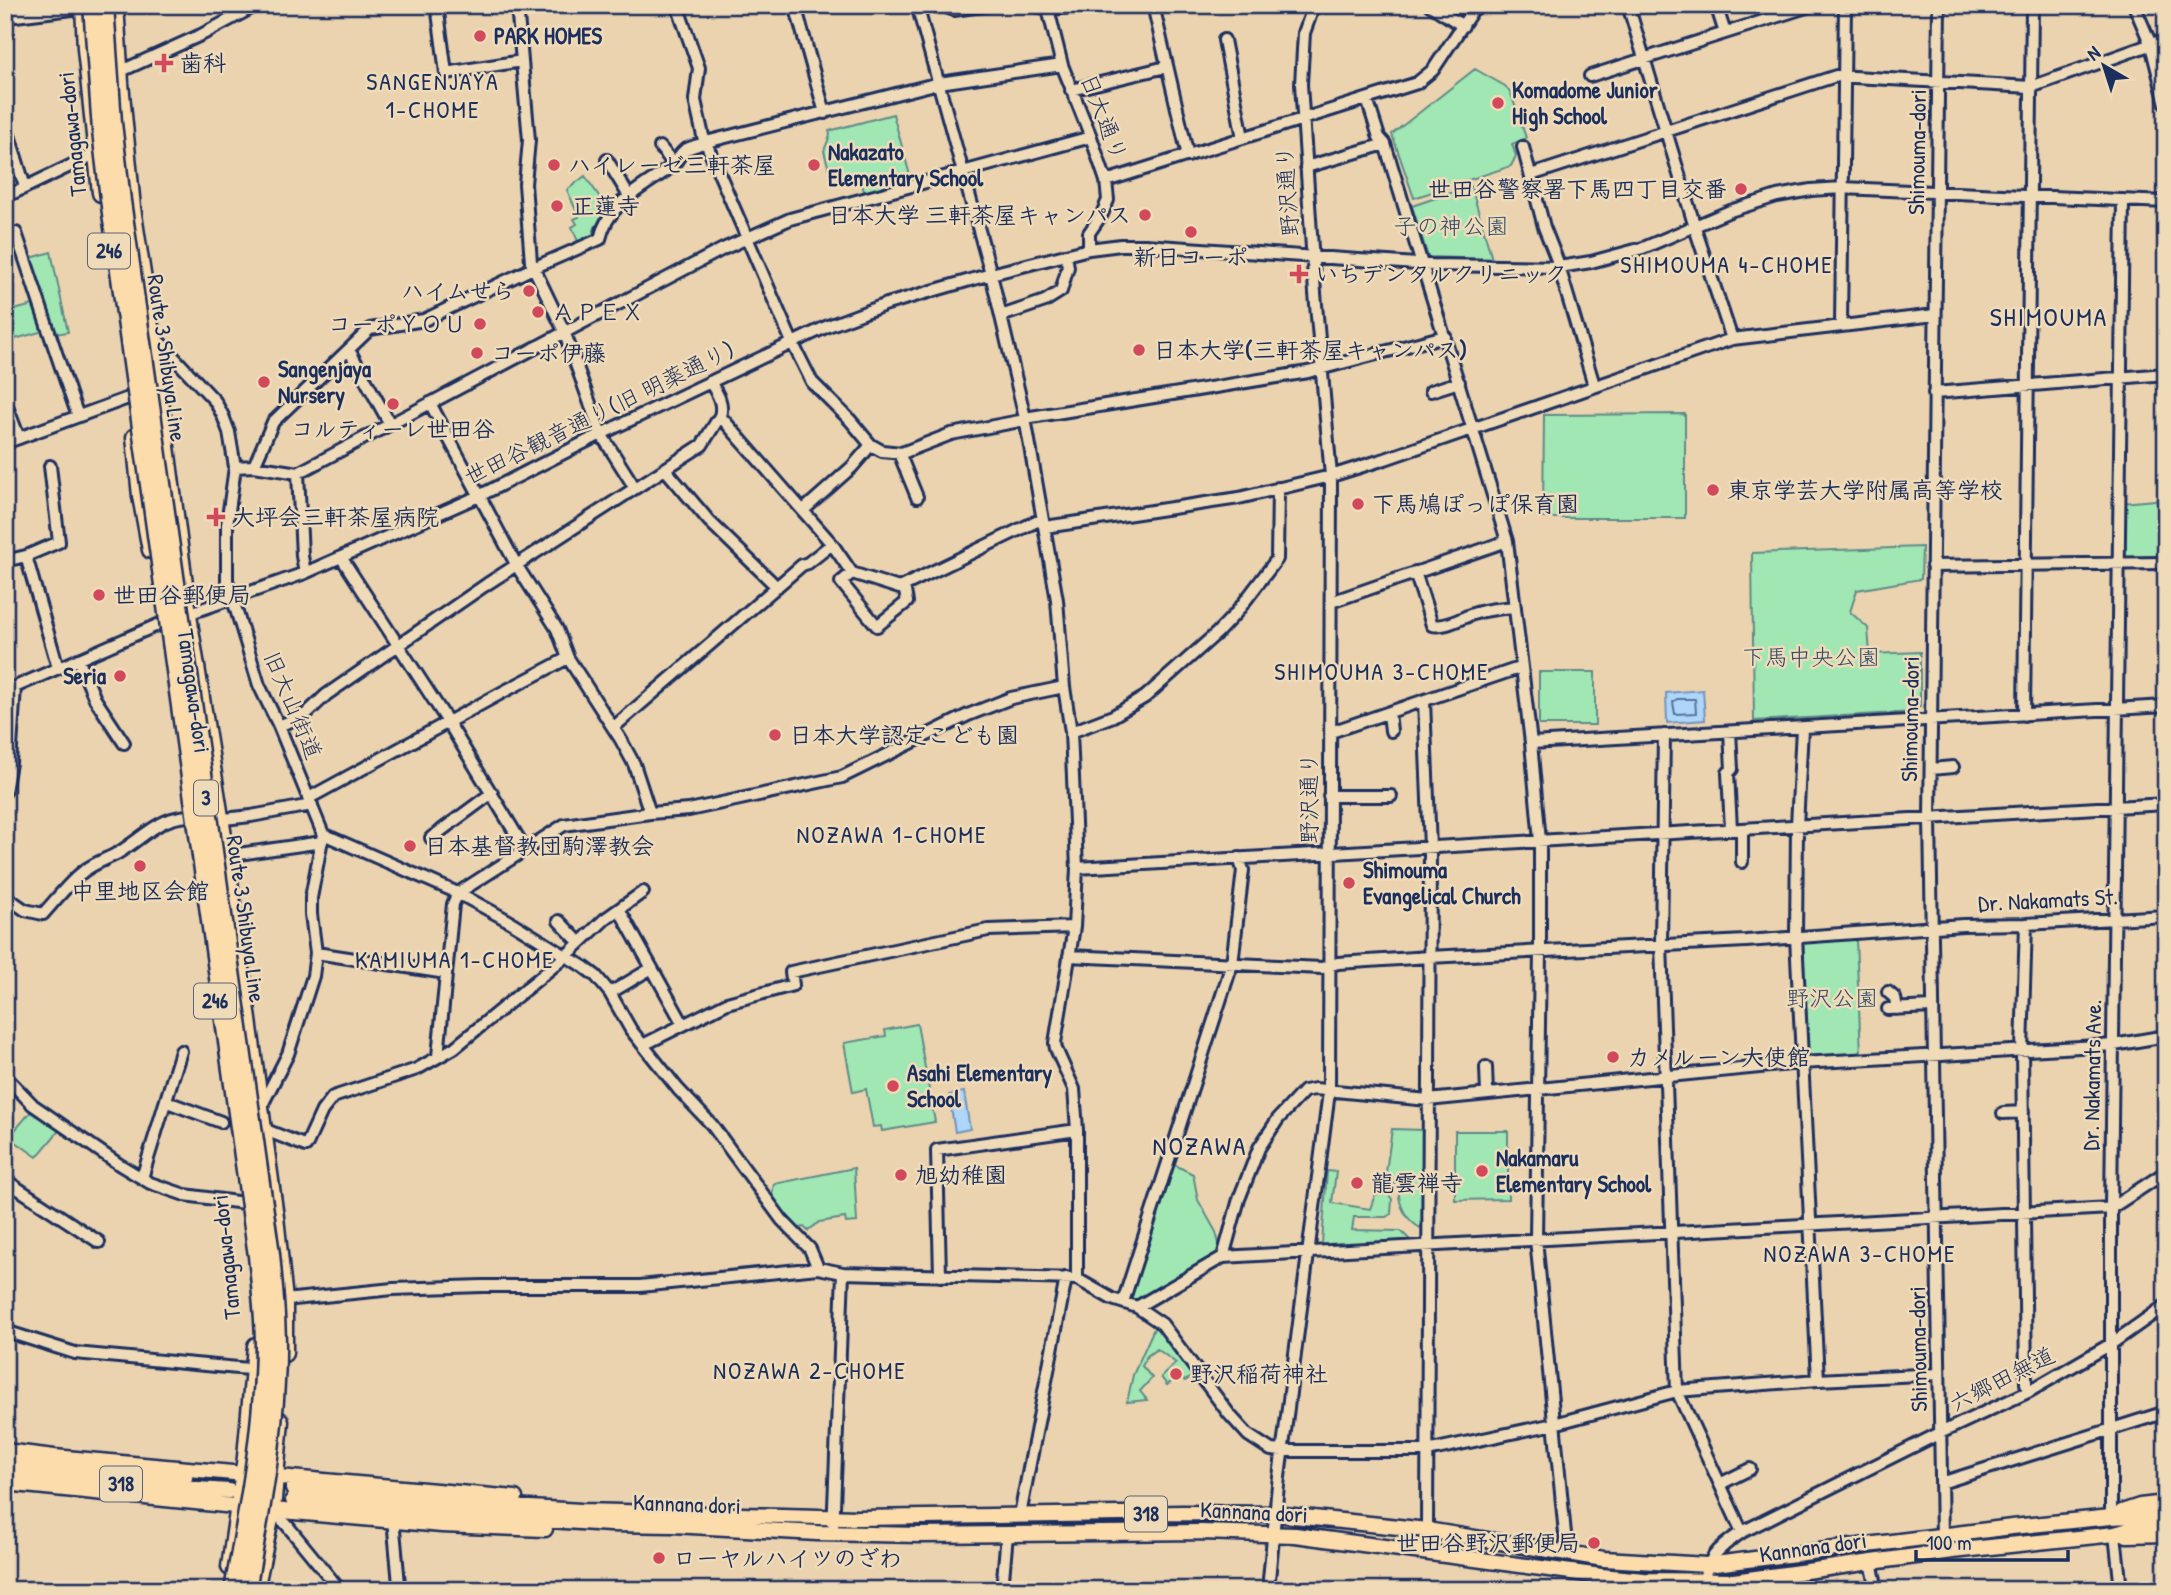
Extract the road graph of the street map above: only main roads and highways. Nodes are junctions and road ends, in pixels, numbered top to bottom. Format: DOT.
graph roads {
  1 [pos="105,5"];
  2 [pos="115,5"];
  3 [pos="88,6"];
  4 [pos="102,200"];
  5 [pos="5,1451"];
  6 [pos="5,1461"];
  7 [pos="5,1472"];
  8 [pos="276,1478"];
  9 [pos="234,1482"];
  10 [pos="5,1483"];
  11 [pos="293,1495"];
  12 [pos="2166,1503"];
  13 [pos="239,1507"];
  14 [pos="272,1510"];
  15 [pos="2166,1514"];
  16 [pos="580,1516"];
  17 [pos="2111,1517"];
  18 [pos="2166,1524"];
  19 [pos="2115,1534"];
  20 [pos="2166,1534"];
  21 [pos="1643,1585"];
  22 [pos="1704,1586"];
  23 [pos="226,1590"];
  24 [pos="233,1590"];
  25 [pos="247,1590"];
  26 [pos="255,1590"];
  1 -- 25 [label="highway, Route 3 Shibuya Line / 3, bridge"];
  2 -- 8 [label="highway, Tamagawa-dori / 246"];
  3 -- 4 [label="highway, Tamagawa-dori / 246"];
  3 -- 4 [label="highway, 246, bridge"];
  3 -- 24 [label="highway, Route 3 Shibuya Line / 3, bridge"];
  4 -- 9 [label="highway, Tamagawa-dori / 246"];
  5 -- 9 [label="main road"];
  6 -- 9 [label="main road, 318"];
  7 -- 9 [label="main road, 318"];
  8 -- 9 [label="main road"];
  8 -- 14 [label="highway, Tamagawa-dori / 246"];
  8 -- 16 [label="main road"];
  9 -- 13 [label="highway, Tamagawa-dori / 246"];
  10 -- 13 [label="main road"];
  11 -- 16 [label="main road, Kannana dori / 318"];
  12 -- 17 [label="main road"];
  13 -- 14 [label="main road"];
  13 -- 23 [label="highway, Tamagawa-dori / 246"];
  14 -- 16 [label="main road"];
  14 -- 26 [label="highway, Tamagawa-dori / 246"];
  15 -- 17 [label="main road, Kannana dori / 318"];
  16 -- 17 [label="main road, Kannana dori / 318"];
  16 -- 21 [label="main road, Kannana dori / 318"];
  18 -- 19 [label="main road, Kannana dori / 318"];
  19 -- 20 [label="main road"];
  19 -- 22 [label="main road, Kannana dori / 318"];
  21 -- 22 [label="main road, Kannana dori / 318"];
}
